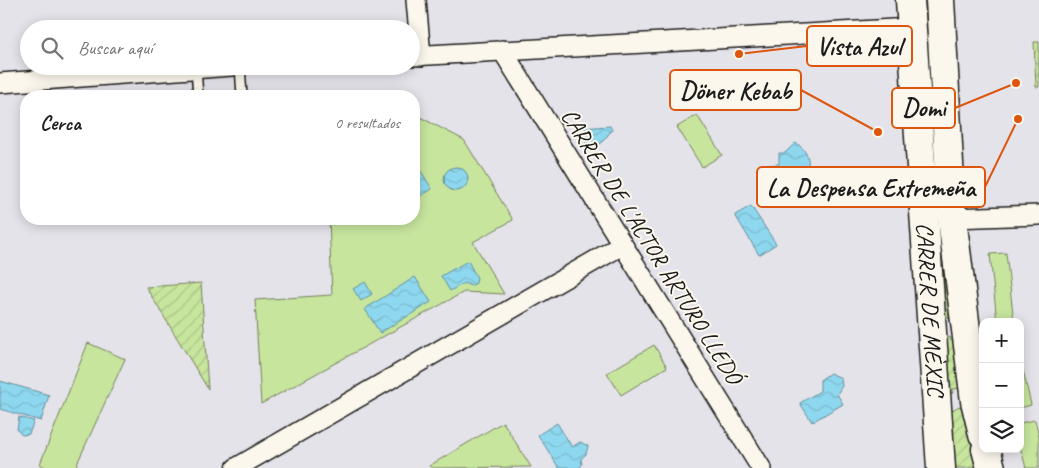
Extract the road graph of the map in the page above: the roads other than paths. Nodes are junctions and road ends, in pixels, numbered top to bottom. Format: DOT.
graph roads {
  1 [pos="416,0"];
  2 [pos="910,0"];
  3 [pos="940,0"];
  4 [pos="416,20"];
  5 [pos="911,28"];
  6 [pos="502,50"];
  7 [pos="420,56"];
  8 [pos="112,75"];
  9 [pos="196,75"];
  10 [pos="241,75"];
  11 [pos="0,83"];
  12 [pos="198,90"];
  13 [pos="242,90"];
  14 [pos="1039,215"];
  15 [pos="952,218"];
  16 [pos="622,245"];
  17 [pos="979,418"];
  18 [pos="987,453"];
  19 [pos="236,468"];
  20 [pos="761,468"];
  21 [pos="941,468"];
  22 [pos="991,468"];
  1 -- 4 [label="street"];
  2 -- 5 [label="main road, CARRER DE MÈXIC"];
  3 -- 15 [label="main road, CARRER DE MÈXIC"];
  5 -- 6 [label="street"];
  5 -- 21 [label="main road, CARRER DE MÈXIC"];
  6 -- 7 [label="street"];
  6 -- 16 [label="street, CARRER DE L'ACTOR ARTURO LLEDÓ"];
  8 -- 11 [label="street"];
  9 -- 12 [label="lane"];
  10 -- 13 [label="lane"];
  14 -- 15 [label="street"];
  15 -- 17 [label="main road, CARRER DE MÈXIC"];
  16 -- 19 [label="street"];
  16 -- 20 [label="street, CARRER DE L'ACTOR ARTURO LLEDÓ"];
  18 -- 22 [label="main road"];
}
